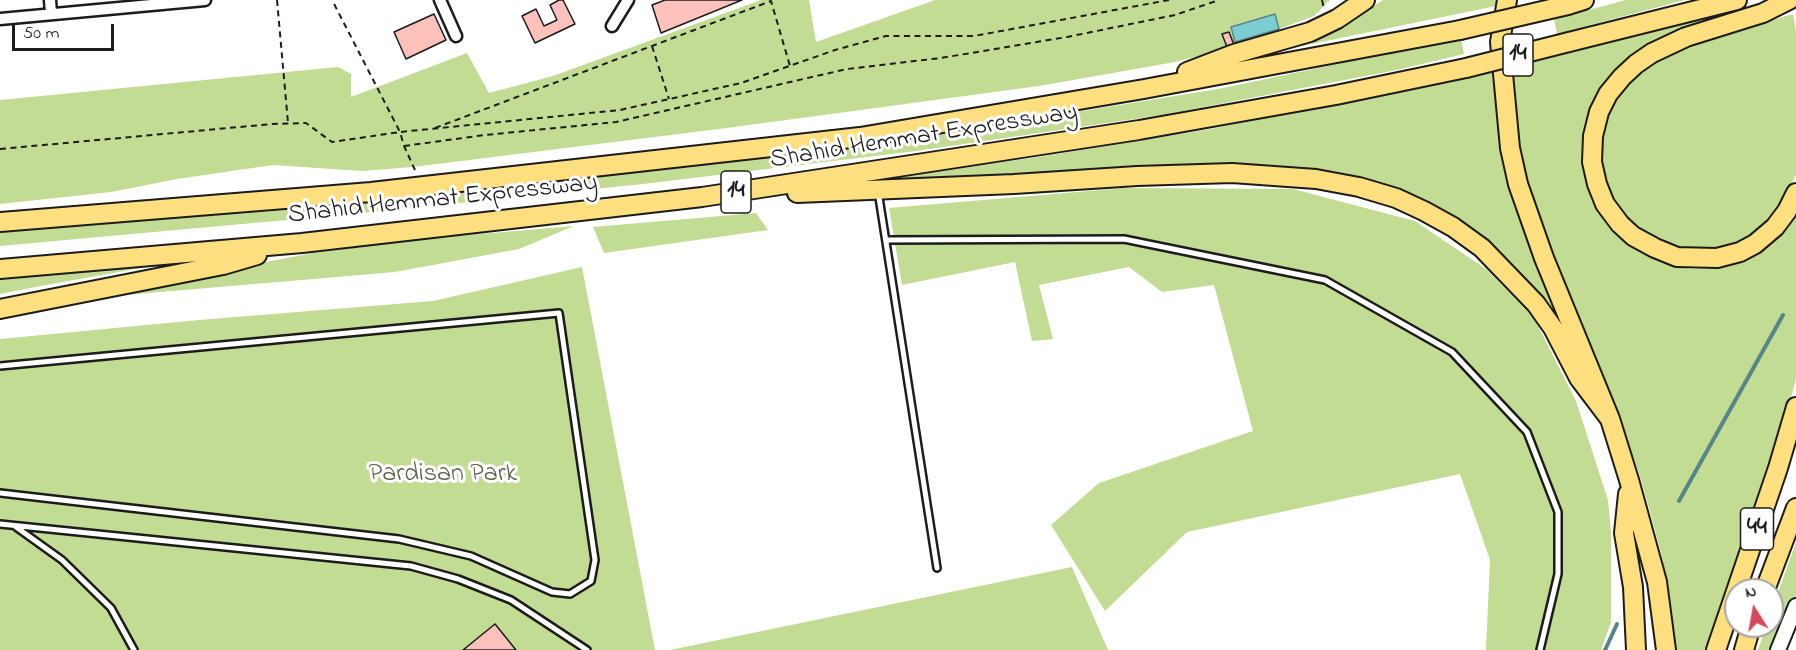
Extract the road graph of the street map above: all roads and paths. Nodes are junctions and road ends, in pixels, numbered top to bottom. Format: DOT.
graph roads {
  1 [pos="50,0"];
  2 [pos="205,0"];
  3 [pos="277,0"];
  4 [pos="332,0"];
  5 [pos="440,0"];
  6 [pos="628,0"];
  7 [pos="1169,0"];
  8 [pos="1219,0"];
  9 [pos="1365,0"];
  10 [pos="1507,0"];
  11 [pos="1737,0"];
  12 [pos="1789,0"];
  13 [pos="1576,2"];
  14 [pos="51,13"];
  15 [pos="0,19"];
  16 [pos="612,26"];
  17 [pos="456,36"];
  18 [pos="652,46"];
  19 [pos="790,66"];
  20 [pos="1144,89"];
  21 [pos="669,99"];
  22 [pos="288,123"];
  23 [pos="431,129"];
  24 [pos="400,132"];
  25 [pos="404,146"];
  26 [pos="0,149"];
  27 [pos="416,172"];
  28 [pos="878,190"];
  29 [pos="1796,193"];
  30 [pos="702,197"];
  31 [pos="0,222"];
  32 [pos="886,240"];
  33 [pos="302,243"];
  34 [pos="0,269"];
  35 [pos="0,309"];
  36 [pos="0,366"];
  37 [pos="1796,407"];
  38 [pos="1610,418"];
  39 [pos="1629,480"];
  40 [pos="0,493"];
  41 [pos="1796,508"];
  42 [pos="0,524"];
  43 [pos="15,526"];
  44 [pos="937,568"];
  45 [pos="1770,578"];
  46 [pos="1796,606"];
  47 [pos="134,650"];
  48 [pos="587,650"];
  49 [pos="1540,650"];
  50 [pos="1636,650"];
  51 [pos="1666,650"];
  52 [pos="1716,650"];
  53 [pos="1778,650"];
  1 -- 14 [label="street"];
  2 -- 14 [label="street"];
  3 -- 22 [label="path"];
  4 -- 24 [label="path"];
  5 -- 17 [label="street"];
  6 -- 16 [label="street"];
  7 -- 19 [label="path"];
  8 -- 25 [label="path"];
  9 -- 20 [label="highway"];
  10 -- 38 [label="highway"];
  11 -- 30 [label="highway, Shahid Hemmat Expressway / 14, bridge"];
  12 -- 29 [label="highway"];
  13 -- 20 [label="highway, Shahid Hemmat Expressway / 14, bridge"];
  14 -- 15 [label="street"];
  18 -- 19 [label="path"];
  18 -- 21 [label="path"];
  18 -- 23 [label="path"];
  19 -- 21 [label="path"];
  20 -- 31 [label="highway, Shahid Hemmat Expressway / 14"];
  21 -- 23 [label="path"];
  22 -- 24 [label="path"];
  22 -- 26 [label="path"];
  23 -- 24 [label="path"];
  24 -- 25 [label="path"];
  25 -- 27 [label="path"];
  28 -- 30 [label="highway"];
  28 -- 32 [label="lane"];
  28 -- 38 [label="highway"];
  30 -- 33 [label="highway, Shahid Hemmat Expressway / 14"];
  32 -- 44 [label="lane"];
  32 -- 49 [label="lane"];
  33 -- 34 [label="highway, Shahid Hemmat Expressway / 14"];
  33 -- 35 [label="highway"];
  36 -- 40 [label="lane"];
  37 -- 52 [label="highway, 44"];
  38 -- 39 [label="highway"];
  39 -- 50 [label="highway"];
  39 -- 51 [label="highway"];
  41 -- 45 [label="highway, 44"];
  42 -- 43 [label="lane"];
  43 -- 47 [label="lane"];
  43 -- 48 [label="lane"];
  46 -- 53 [label="street"];
}
